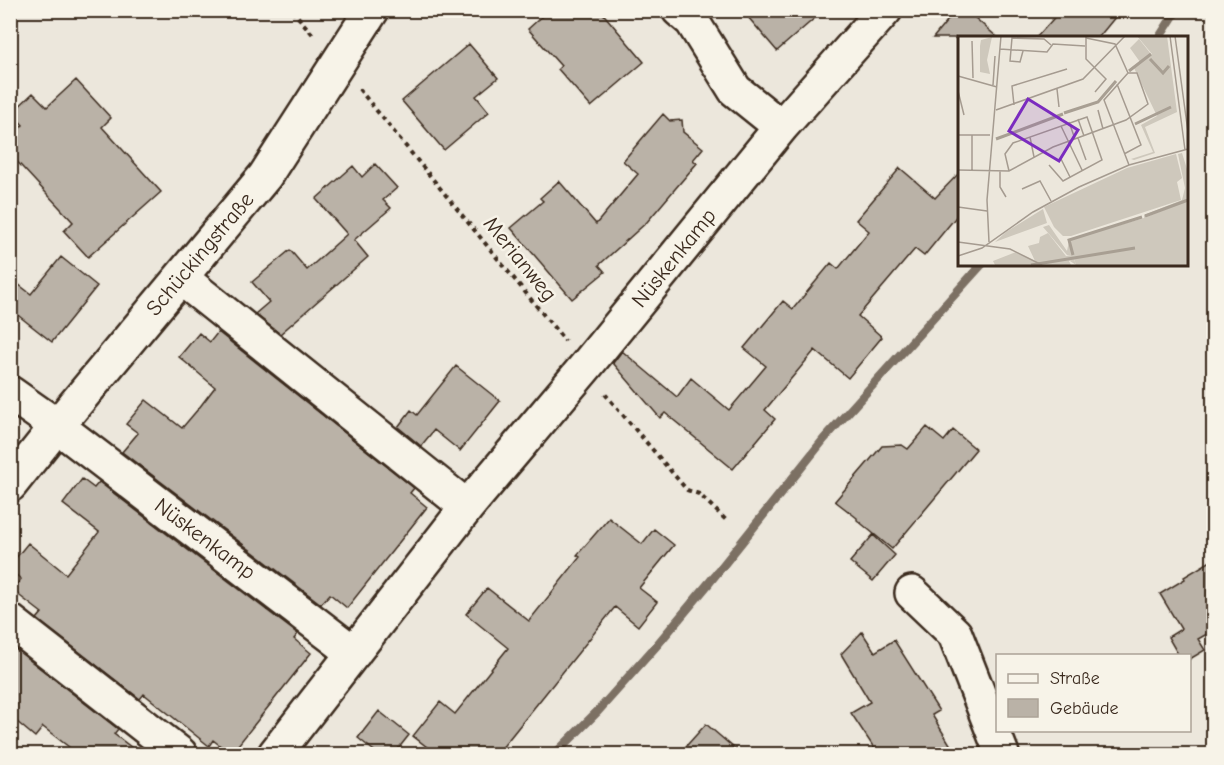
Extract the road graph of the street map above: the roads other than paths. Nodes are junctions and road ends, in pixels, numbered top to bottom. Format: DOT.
graph roads {
  1 [pos="372,10"];
  2 [pos="679,10"];
  3 [pos="885,10"];
  4 [pos="782,127"];
  5 [pos="181,278"];
  6 [pos="10,393"];
  7 [pos="57,426"];
  8 [pos="10,485"];
  9 [pos="467,507"];
  10 [pos="912,593"];
  11 [pos="10,621"];
  12 [pos="354,652"];
  13 [pos="180,754"];
  14 [pos="274,754"];
  15 [pos="1002,754"];
  1 -- 5 [label="street, Schückingstraße"];
  2 -- 4 [label="street"];
  3 -- 4 [label="street, Nüskenkamp"];
  4 -- 9 [label="street, Nüskenkamp"];
  5 -- 7 [label="street, Schückingstraße"];
  5 -- 9 [label="street"];
  6 -- 7 [label="street, Nüskenkamp"];
  7 -- 8 [label="street, Schückingstraße"];
  7 -- 12 [label="street, Nüskenkamp"];
  9 -- 12 [label="street, Nüskenkamp"];
  10 -- 15 [label="street"];
  11 -- 13 [label="street"];
  12 -- 14 [label="street, Nüskenkamp"];
}
